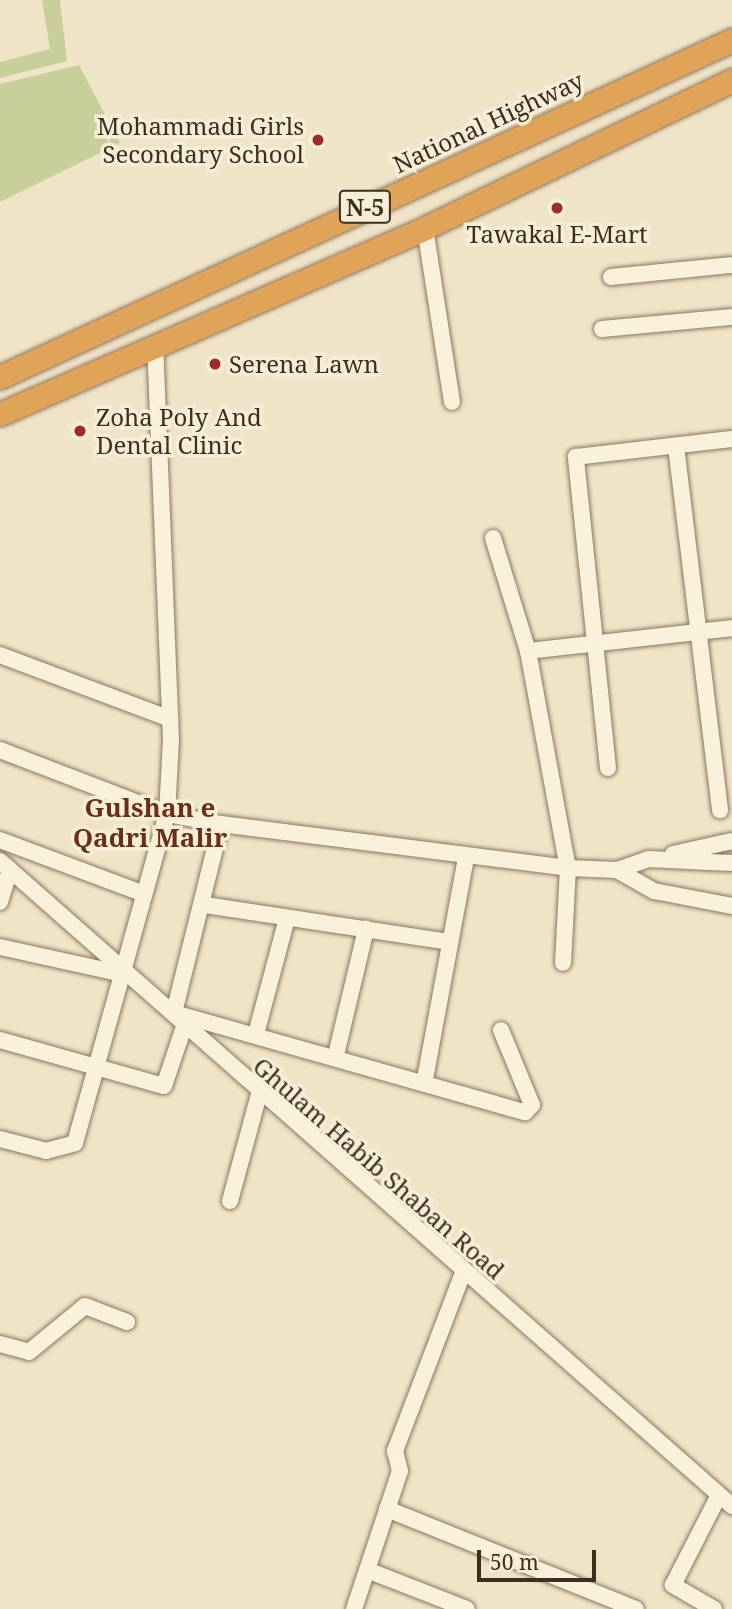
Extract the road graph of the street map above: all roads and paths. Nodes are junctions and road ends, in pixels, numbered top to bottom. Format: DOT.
graph roads {
  1 [pos="732,40"];
  2 [pos="732,80"];
  3 [pos="425,228"];
  4 [pos="732,265"];
  5 [pos="611,277"];
  6 [pos="732,317"];
  7 [pos="602,329"];
  8 [pos="155,345"];
  9 [pos="0,377"];
  10 [pos="452,402"];
  11 [pos="0,414"];
  12 [pos="732,439"];
  13 [pos="676,446"];
  14 [pos="493,538"];
  15 [pos="732,628"];
  16 [pos="698,631"];
  17 [pos="599,641"];
  18 [pos="528,651"];
  19 [pos="0,655"];
  20 [pos="170,719"];
  21 [pos="0,750"];
  22 [pos="608,768"];
  23 [pos="720,810"];
  24 [pos="167,814"];
  25 [pos="222,824"];
  26 [pos="0,841"];
  27 [pos="732,841"];
  28 [pos="466,858"];
  29 [pos="649,859"];
  30 [pos="732,863"];
  31 [pos="5,866"];
  32 [pos="568,868"];
  33 [pos="617,870"];
  34 [pos="142,893"];
  35 [pos="0,902"];
  36 [pos="205,905"];
  37 [pos="732,906"];
  38 [pos="287,918"];
  39 [pos="366,929"];
  40 [pos="450,942"];
  41 [pos="0,947"];
  42 [pos="563,963"];
  43 [pos="121,974"];
  44 [pos="179,1018"];
  45 [pos="501,1030"];
  46 [pos="256,1034"];
  47 [pos="0,1040"];
  48 [pos="336,1055"];
  49 [pos="97,1063"];
  50 [pos="425,1079"];
  51 [pos="259,1094"];
  52 [pos="0,1139"];
  53 [pos="230,1202"];
  54 [pos="463,1273"];
  55 [pos="127,1322"];
  56 [pos="0,1344"];
  57 [pos="719,1495"];
  58 [pos="732,1506"];
  59 [pos="387,1509"];
  60 [pos="367,1570"];
  61 [pos="354,1609"];
  62 [pos="467,1609"];
  63 [pos="636,1609"];
  64 [pos="714,1609"];
  1 -- 9 [label="highway, National Highway / N-5"];
  2 -- 3 [label="highway, N-5"];
  3 -- 8 [label="highway, N-5"];
  3 -- 10 [label="street"];
  4 -- 5 [label="street"];
  6 -- 7 [label="street"];
  8 -- 11 [label="highway, N-5"];
  8 -- 20 [label="street"];
  12 -- 13 [label="street"];
  13 -- 16 [label="street"];
  13 -- 17 [label="street"];
  14 -- 18 [label="street"];
  15 -- 16 [label="street"];
  16 -- 17 [label="street"];
  16 -- 23 [label="street"];
  17 -- 18 [label="street"];
  17 -- 22 [label="street"];
  18 -- 32 [label="street"];
  19 -- 20 [label="street"];
  20 -- 24 [label="street"];
  21 -- 24 [label="street"];
  24 -- 25 [label="street"];
  24 -- 34 [label="street"];
  25 -- 28 [label="street"];
  25 -- 36 [label="street"];
  26 -- 34 [label="street"];
  27 -- 29 [label="street"];
  28 -- 32 [label="street"];
  28 -- 40 [label="street"];
  29 -- 30 [label="street"];
  29 -- 33 [label="street"];
  31 -- 35 [label="street"];
  31 -- 43 [label="street, Ghulam Habib Shaban Road"];
  32 -- 33 [label="street"];
  32 -- 42 [label="street"];
  33 -- 37 [label="street"];
  34 -- 43 [label="street"];
  36 -- 38 [label="street"];
  36 -- 44 [label="street"];
  38 -- 39 [label="street"];
  38 -- 46 [label="street"];
  39 -- 40 [label="street"];
  39 -- 48 [label="street"];
  40 -- 50 [label="street"];
  41 -- 43 [label="street"];
  43 -- 44 [label="street, Ghulam Habib Shaban Road"];
  43 -- 49 [label="street"];
  44 -- 46 [label="street"];
  44 -- 49 [label="street"];
  44 -- 51 [label="street, Ghulam Habib Shaban Road"];
  45 -- 50 [label="street"];
  46 -- 48 [label="street"];
  47 -- 49 [label="street"];
  48 -- 50 [label="street"];
  49 -- 52 [label="street"];
  51 -- 53 [label="street"];
  51 -- 54 [label="street, Ghulam Habib Shaban Road"];
  54 -- 57 [label="street, Ghulam Habib Shaban Road"];
  54 -- 59 [label="street"];
  55 -- 56 [label="street"];
  57 -- 58 [label="street, Ghulam Habib Shaban Road"];
  57 -- 64 [label="street"];
  59 -- 60 [label="street"];
  59 -- 63 [label="street"];
  60 -- 61 [label="street"];
  60 -- 62 [label="street"];
}
